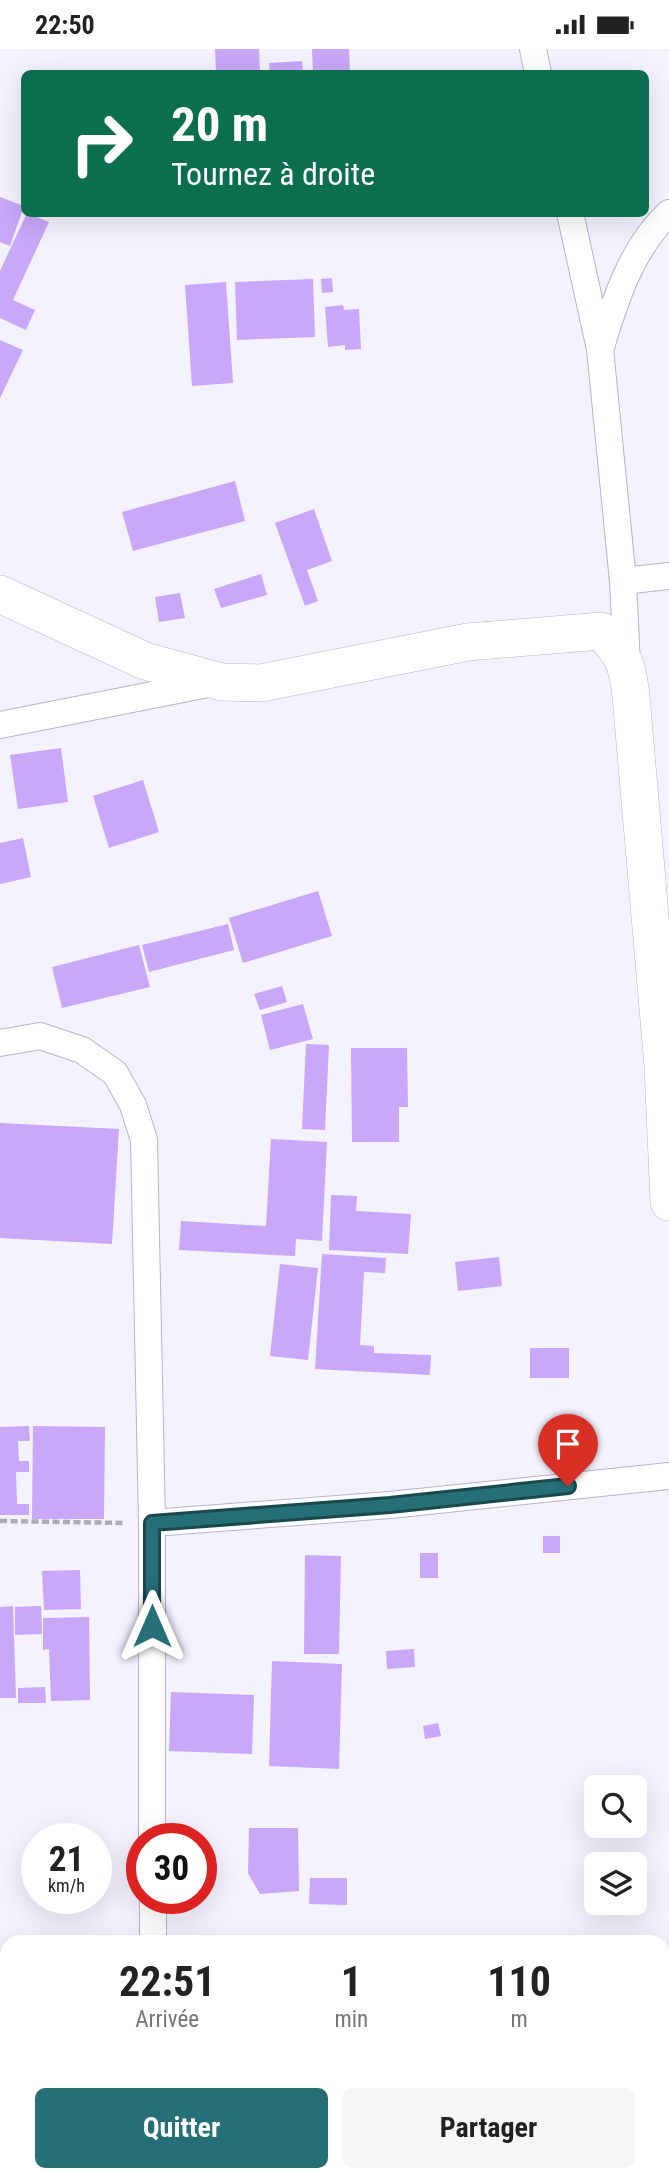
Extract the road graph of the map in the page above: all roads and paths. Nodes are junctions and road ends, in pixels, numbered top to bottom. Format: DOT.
graph roads {
  1 [pos="533,49"];
  2 [pos="537,70"];
  3 [pos="669,213"];
  4 [pos="571,217"];
  5 [pos="600,349"];
  6 [pos="669,576"];
  7 [pos="623,581"];
  8 [pos="0,594"];
  9 [pos="627,666"];
  10 [pos="222,682"];
  11 [pos="0,725"];
  12 [pos="0,1043"];
  13 [pos="669,1202"];
  14 [pos="669,1476"];
  15 [pos="0,1521"];
  16 [pos="152,1523"];
  17 [pos="152,1823"];
  18 [pos="153,1914"];
  19 [pos="153,1935"];
  1 -- 2 [label="street"];
  3 -- 5 [label="street"];
  4 -- 5 [label="street"];
  5 -- 7 [label="street"];
  6 -- 7 [label="street"];
  7 -- 9 [label="street"];
  8 -- 10 [label="street"];
  9 -- 10 [label="street"];
  9 -- 13 [label="street"];
  10 -- 11 [label="street"];
  12 -- 16 [label="street"];
  14 -- 16 [label="street"];
  15 -- 16 [label="path"];
  16 -- 17 [label="street"];
  18 -- 19 [label="street"];
}
